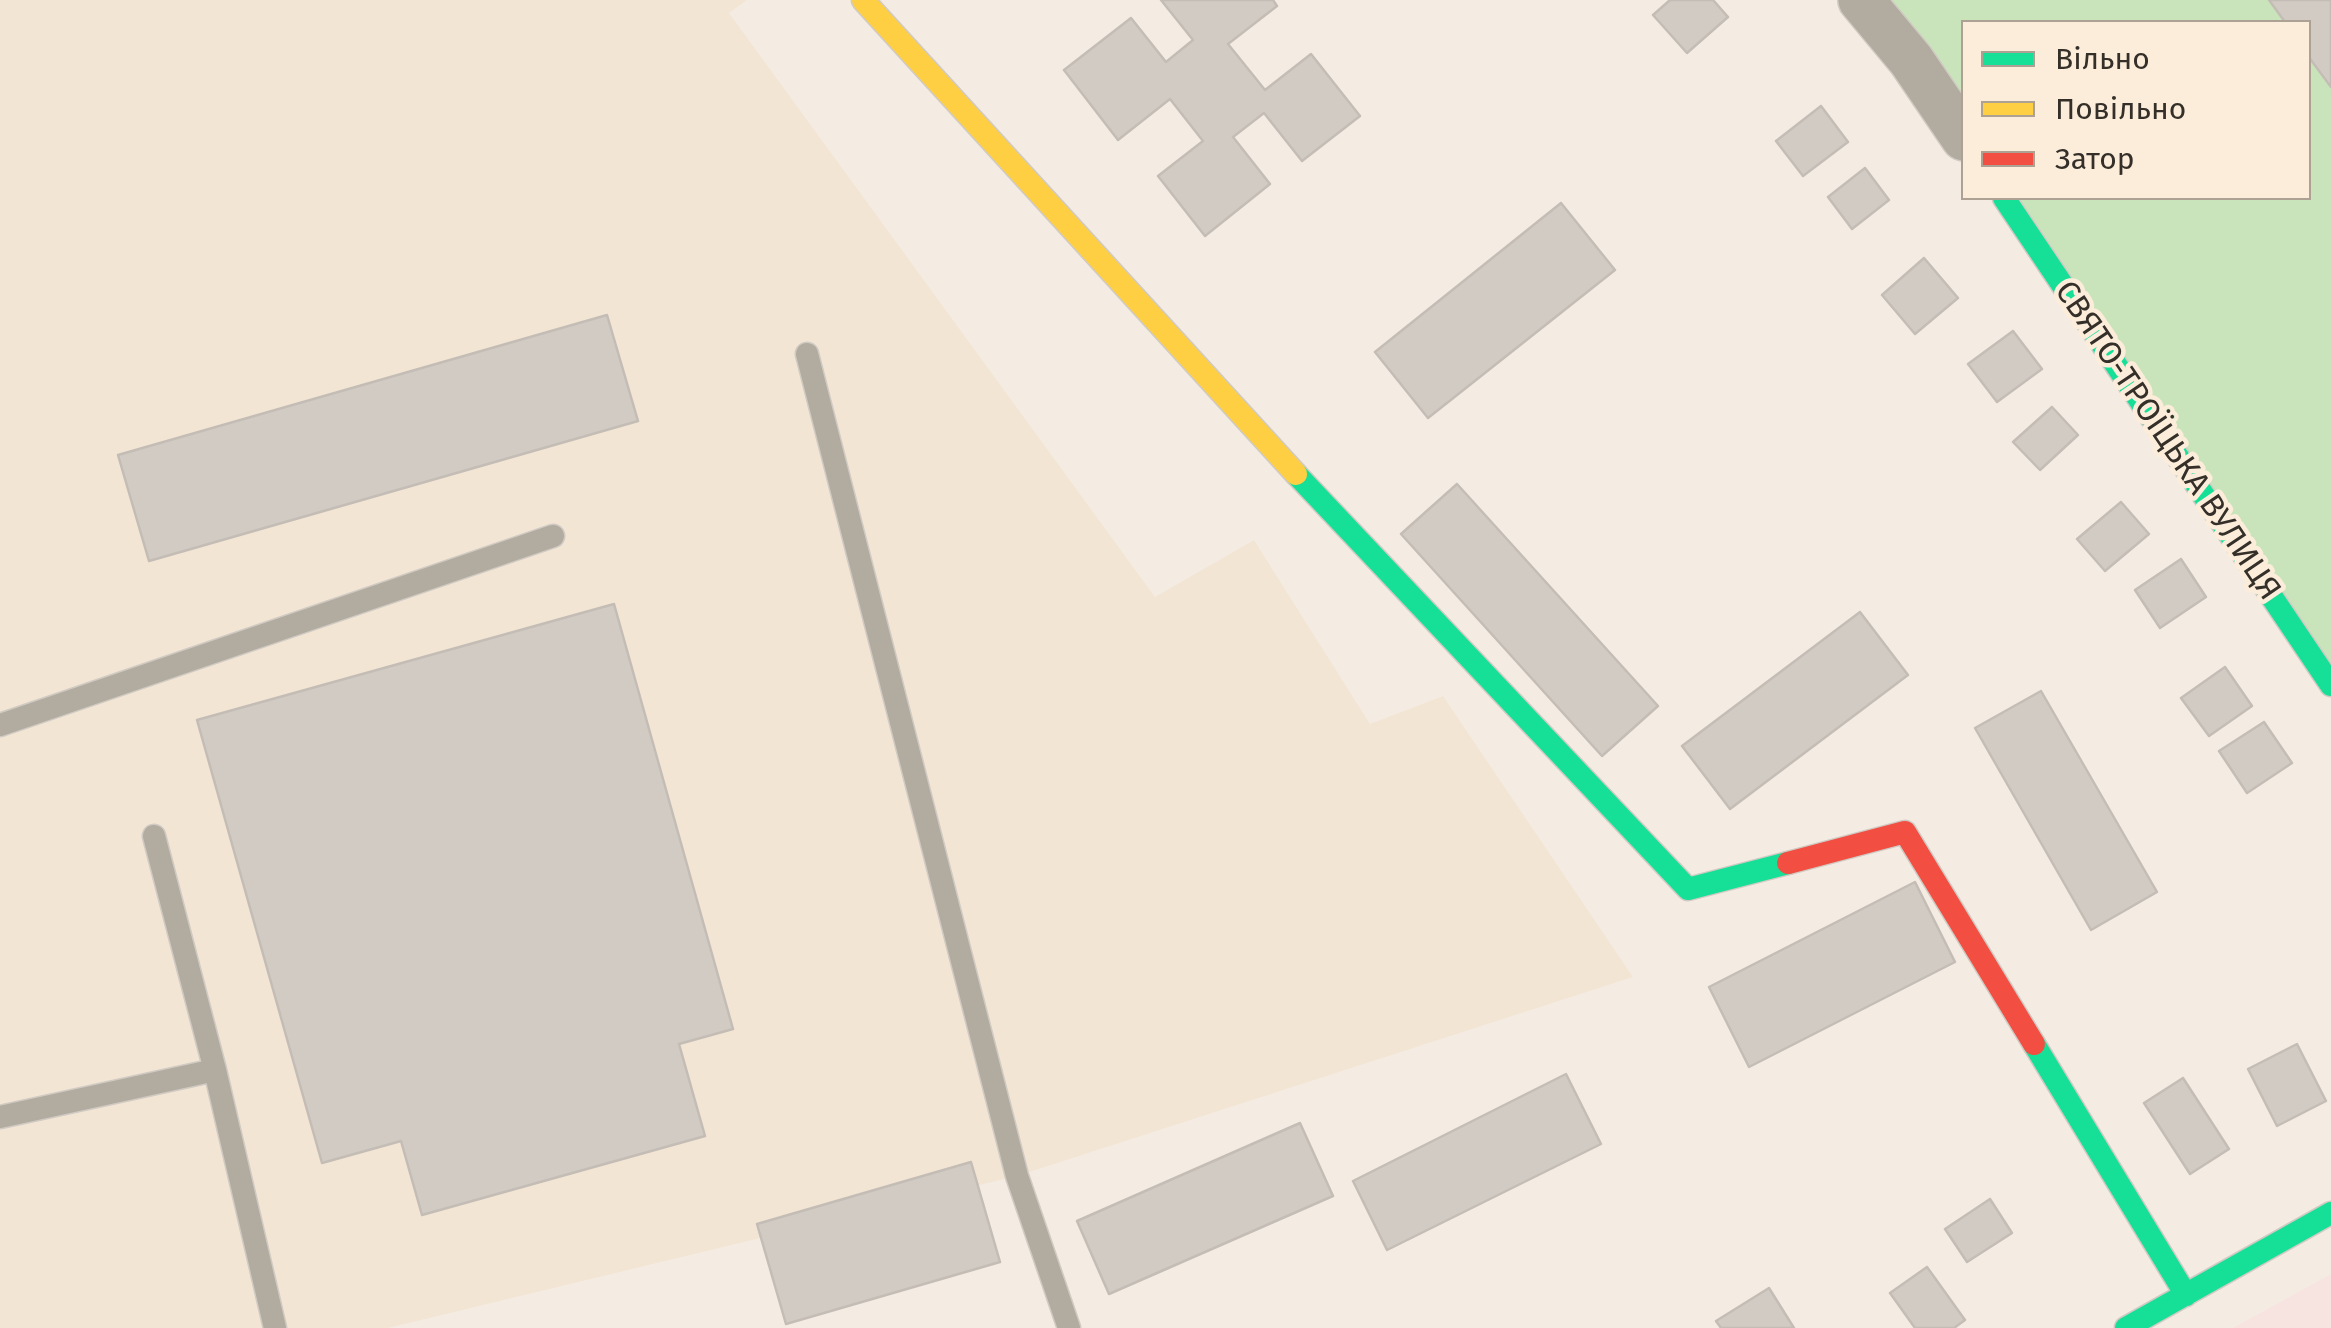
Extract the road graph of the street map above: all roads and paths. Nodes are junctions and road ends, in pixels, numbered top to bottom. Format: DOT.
graph roads {
  1 [pos="863,0"];
  2 [pos="1861,0"];
  3 [pos="1961,134"];
  4 [pos="2005,200"];
  5 [pos="807,354"];
  6 [pos="553,536"];
  7 [pos="2331,685"];
  8 [pos="0,725"];
  9 [pos="154,836"];
  10 [pos="215,1070"];
  11 [pos="0,1116"];
  12 [pos="2331,1213"];
  13 [pos="2186,1295"];
  14 [pos="275,1328"];
  15 [pos="1069,1328"];
  16 [pos="2126,1328"];
  1 -- 13 [label="street"];
  2 -- 3 [label="street"];
  4 -- 7 [label="street, СВЯТО-ТРОЇЦЬКА ВУЛИЦЯ"];
  5 -- 15 [label="lane"];
  6 -- 8 [label="lane"];
  9 -- 10 [label="lane"];
  10 -- 11 [label="lane"];
  10 -- 14 [label="lane"];
  12 -- 13 [label="street"];
  13 -- 16 [label="street"];
}
